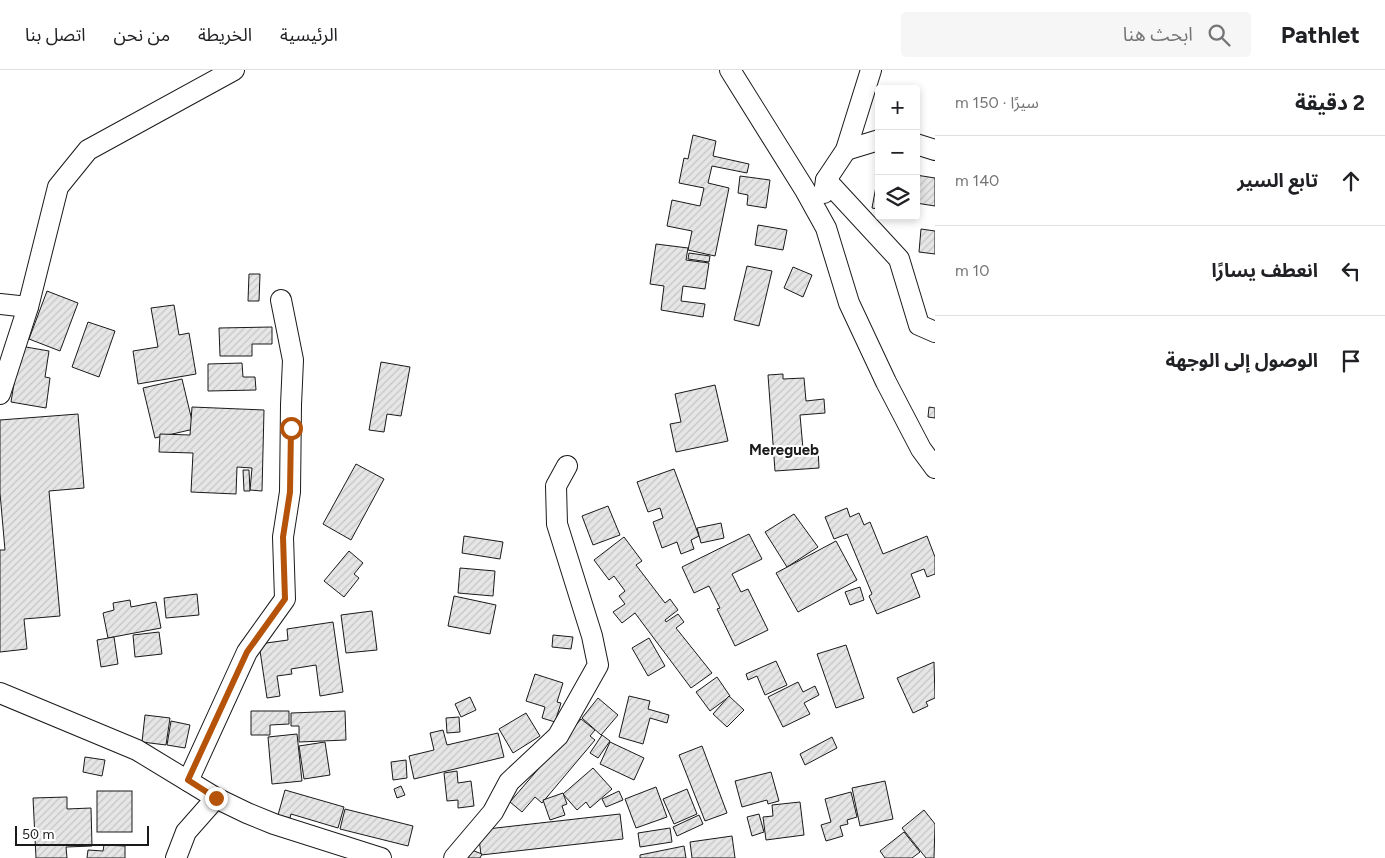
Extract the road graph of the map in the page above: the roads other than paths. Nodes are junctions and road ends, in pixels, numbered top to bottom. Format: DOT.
graph roads {
  1 [pos="234,70"];
  2 [pos="730,70"];
  3 [pos="871,70"];
  4 [pos="875,141"];
  5 [pos="920,145"];
  6 [pos="846,150"];
  7 [pos="935,150"];
  8 [pos="826,180"];
  9 [pos="820,218"];
  10 [pos="281,300"];
  11 [pos="0,304"];
  12 [pos="28,307"];
  13 [pos="935,332"];
  14 [pos="0,394"];
  15 [pos="567,466"];
  16 [pos="935,468"];
  17 [pos="0,692"];
  18 [pos="188,780"];
  19 [pos="216,798"];
  20 [pos="176,858"];
  21 [pos="381,858"];
  22 [pos="454,858"];
  1 -- 12 [label="street"];
  2 -- 9 [label="street"];
  3 -- 6 [label="street"];
  4 -- 6 [label="street"];
  5 -- 7 [label="street"];
  6 -- 8 [label="street"];
  8 -- 9 [label="street"];
  8 -- 13 [label="street"];
  9 -- 16 [label="street"];
  10 -- 18 [label="street"];
  11 -- 12 [label="street"];
  12 -- 14 [label="street"];
  15 -- 22 [label="street"];
  17 -- 18 [label="street"];
  18 -- 19 [label="street"];
  19 -- 20 [label="street"];
  19 -- 21 [label="street"];
}
